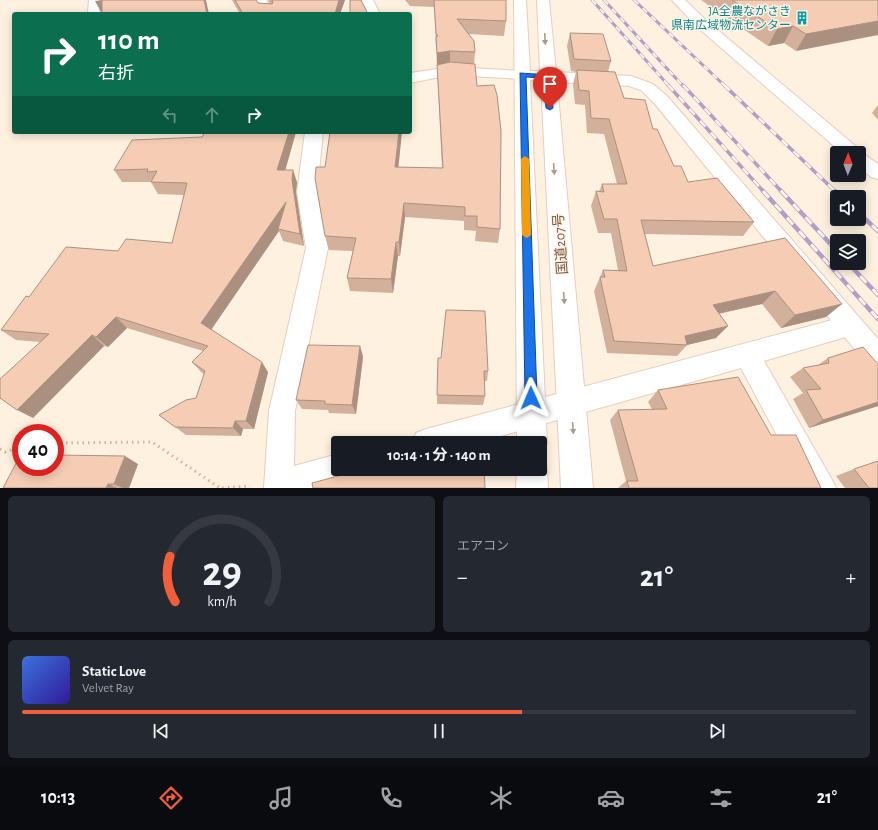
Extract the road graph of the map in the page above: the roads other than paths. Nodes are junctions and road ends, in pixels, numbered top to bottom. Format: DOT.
graph roads {
  1 [pos="260,0"];
  2 [pos="367,0"];
  3 [pos="520,0"];
  4 [pos="543,0"];
  5 [pos="678,0"];
  6 [pos="268,12"];
  7 [pos="373,12"];
  8 [pos="522,75"];
  9 [pos="547,77"];
  10 [pos="412,78"];
  11 [pos="314,134"];
  12 [pos="845,146"];
  13 [pos="866,163"];
  14 [pos="878,172"];
  15 [pos="851,326"];
  16 [pos="747,354"];
  17 [pos="878,358"];
  18 [pos="571,402"];
  19 [pos="532,413"];
  20 [pos="451,436"];
  21 [pos="532,436"];
  22 [pos="331,470"];
  23 [pos="532,476"];
  24 [pos="279,486"];
  25 [pos="532,488"];
  26 [pos="577,488"];
  27 [pos="821,488"];
  1 -- 6 [label="street"];
  2 -- 7 [label="street"];
  3 -- 8 [label="street"];
  4 -- 9 [label="street, 国道207号, one-way"];
  5 -- 12 [label="street"];
  8 -- 9 [label="street"];
  8 -- 10 [label="street"];
  8 -- 19 [label="street"];
  9 -- 15 [label="street"];
  9 -- 18 [label="street, 国道207号, one-way"];
  11 -- 24 [label="street"];
  13 -- 14 [label="street"];
  15 -- 16 [label="street"];
  15 -- 17 [label="street"];
  16 -- 18 [label="street"];
  16 -- 27 [label="street"];
  18 -- 19 [label="street"];
  18 -- 26 [label="street, 国道207号, one-way"];
  19 -- 20 [label="street"];
  19 -- 21 [label="street"];
  22 -- 24 [label="street"];
  23 -- 25 [label="street"];
}
